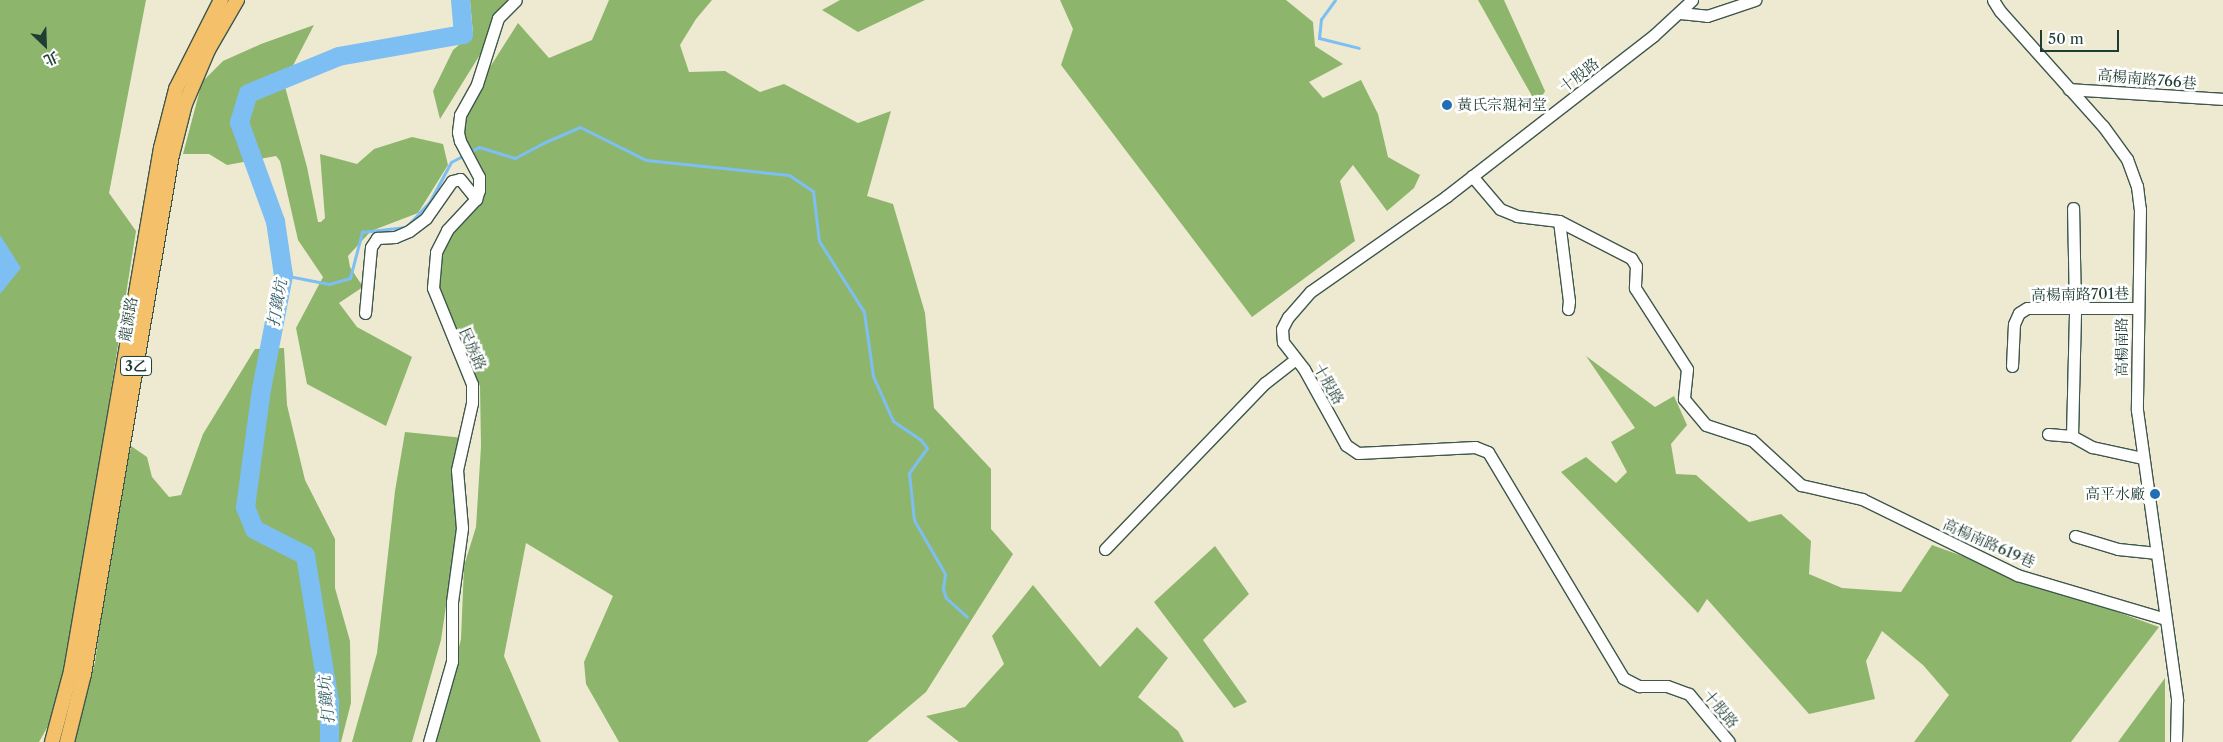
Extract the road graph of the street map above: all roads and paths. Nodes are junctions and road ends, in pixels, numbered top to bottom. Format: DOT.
graph roads {
  1 [pos="221,0"];
  2 [pos="237,0"];
  3 [pos="516,0"];
  4 [pos="1692,0"];
  5 [pos="1755,0"];
  6 [pos="1993,0"];
  7 [pos="1680,13"];
  8 [pos="2069,89"];
  9 [pos="2223,99"];
  10 [pos="1472,176"];
  11 [pos="476,199"];
  12 [pos="2073,208"];
  13 [pos="1559,221"];
  14 [pos="2137,308"];
  15 [pos="1568,309"];
  16 [pos="2075,309"];
  17 [pos="365,313"];
  18 [pos="1296,359"];
  19 [pos="2012,366"];
  20 [pos="2048,434"];
  21 [pos="2072,436"];
  22 [pos="2142,458"];
  23 [pos="2075,536"];
  24 [pos="1105,549"];
  25 [pos="2157,554"];
  26 [pos="2166,620"];
  27 [pos="52,742"];
  28 [pos="67,742"];
  29 [pos="429,742"];
  30 [pos="1729,742"];
  31 [pos="2176,742"];
  1 -- 27 [label="main road, 龍源路 / 3乙"];
  2 -- 28 [label="main road, 龍源路 / 3乙"];
  3 -- 11 [label="street"];
  4 -- 7 [label="street, 十股路"];
  5 -- 7 [label="street"];
  6 -- 8 [label="street, 高楊南路"];
  7 -- 10 [label="street, 十股路"];
  8 -- 9 [label="street, 高楊南路766巷"];
  8 -- 14 [label="street, 高楊南路"];
  10 -- 13 [label="street"];
  10 -- 18 [label="street, 十股路"];
  11 -- 17 [label="street"];
  11 -- 29 [label="street, 民族路"];
  12 -- 16 [label="street"];
  13 -- 15 [label="street"];
  13 -- 26 [label="street, 高楊南路619巷"];
  14 -- 16 [label="street, 高楊南路701巷"];
  14 -- 22 [label="street, 高楊南路"];
  16 -- 19 [label="street, 高楊南路701巷"];
  16 -- 21 [label="street"];
  18 -- 24 [label="street"];
  18 -- 30 [label="street, 十股路"];
  20 -- 21 [label="street"];
  21 -- 22 [label="street"];
  22 -- 25 [label="street, 高楊南路"];
  23 -- 25 [label="street"];
  25 -- 26 [label="street, 高楊南路"];
  26 -- 31 [label="street, 高楊南路"];
}
